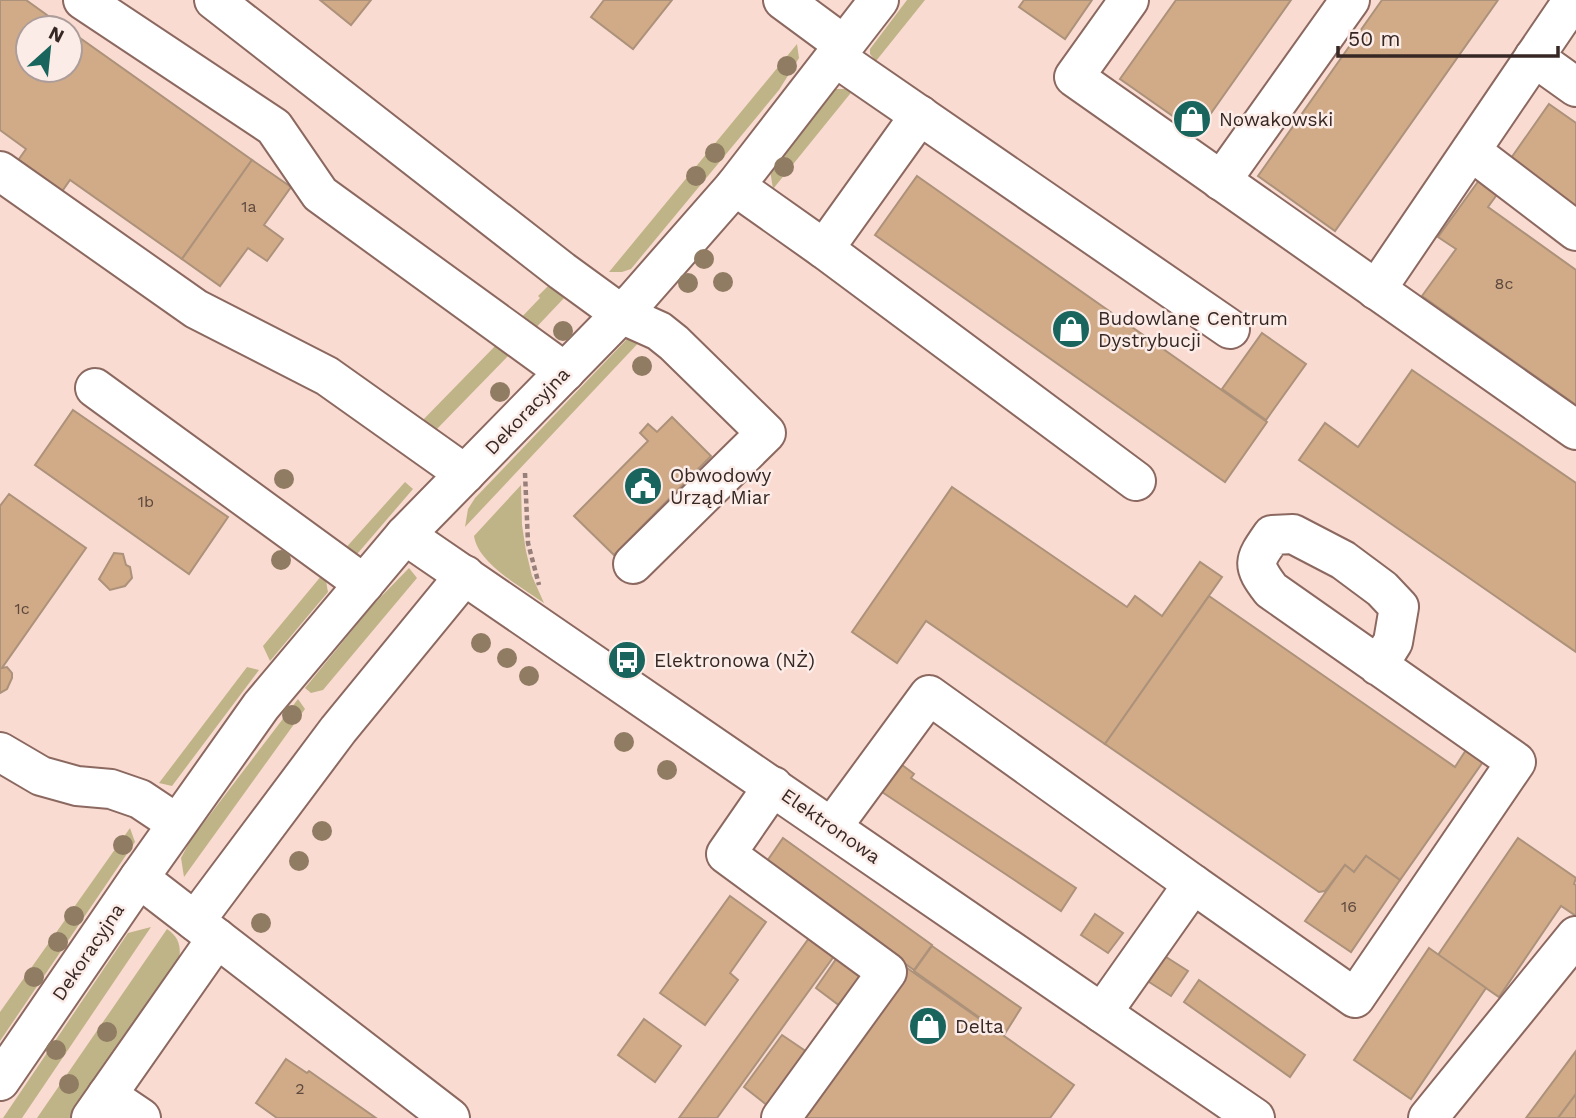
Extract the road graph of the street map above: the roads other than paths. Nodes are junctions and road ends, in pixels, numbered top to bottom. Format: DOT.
graph roads {
  1 [pos="83,0"];
  2 [pos="214,0"];
  3 [pos="783,0"];
  4 [pos="1129,0"];
  5 [pos="1350,0"];
  6 [pos="1573,0"];
  7 [pos="865,5"];
  8 [pos="840,51"];
  9 [pos="1534,57"];
  10 [pos="1576,87"];
  11 [pos="920,115"];
  12 [pos="1471,151"];
  13 [pos="0,171"];
  14 [pos="1221,181"];
  15 [pos="736,186"];
  16 [pos="1576,231"];
  17 [pos="824,249"];
  18 [pos="1376,290"];
  19 [pos="621,314"];
  20 [pos="1230,329"];
  21 [pos="565,372"];
  22 [pos="95,388"];
  23 [pos="1576,430"];
  24 [pos="465,474"];
  25 [pos="1136,481"];
  26 [pos="405,535"];
  27 [pos="633,564"];
  28 [pos="464,575"];
  29 [pos="364,584"];
  30 [pos="1378,666"];
  31 [pos="0,752"];
  32 [pos="773,786"];
  33 [pos="177,823"];
  34 [pos="832,827"];
  35 [pos="139,878"];
  36 [pos="1193,884"];
  37 [pos="206,929"];
  38 [pos="1576,936"];
  39 [pos="1102,1013"];
  40 [pos="0,1081"];
  41 [pos="99,1107"];
  42 [pos="141,1118"];
  43 [pos="450,1118"];
  44 [pos="781,1118"];
  45 [pos="1255,1118"];
  46 [pos="1428,1118"];
  1 -- 21 [label="street"];
  2 -- 19 [label="street"];
  3 -- 8 [label="street"];
  4 -- 14 [label="street"];
  5 -- 14 [label="street"];
  6 -- 9 [label="street"];
  7 -- 8 [label="street, Dekoracyjna"];
  8 -- 11 [label="street"];
  8 -- 15 [label="street, Dekoracyjna"];
  9 -- 10 [label="street"];
  9 -- 12 [label="street"];
  11 -- 17 [label="street"];
  11 -- 20 [label="street"];
  12 -- 16 [label="street"];
  12 -- 18 [label="street"];
  13 -- 24 [label="street"];
  14 -- 18 [label="street"];
  15 -- 17 [label="street"];
  15 -- 19 [label="street, Dekoracyjna"];
  17 -- 25 [label="street"];
  18 -- 23 [label="street"];
  19 -- 21 [label="street, Dekoracyjna"];
  19 -- 27 [label="street"];
  21 -- 24 [label="street, Dekoracyjna"];
  22 -- 29 [label="street"];
  24 -- 26 [label="street, Dekoracyjna"];
  26 -- 28 [label="street, Elektronowa"];
  26 -- 29 [label="street, Dekoracyjna"];
  28 -- 32 [label="street, Elektronowa"];
  28 -- 37 [label="street"];
  29 -- 33 [label="street, Dekoracyjna"];
  30 -- 36 [label="street"];
  31 -- 33 [label="street"];
  32 -- 34 [label="street, Elektronowa"];
  32 -- 44 [label="street"];
  33 -- 35 [label="street, Dekoracyjna"];
  34 -- 36 [label="street"];
  34 -- 39 [label="street, Elektronowa"];
  35 -- 37 [label="street"];
  35 -- 40 [label="street, Dekoracyjna"];
  36 -- 39 [label="street"];
  37 -- 41 [label="street"];
  37 -- 43 [label="street"];
  38 -- 46 [label="street"];
  39 -- 45 [label="street, Elektronowa"];
  41 -- 42 [label="street"];
}
